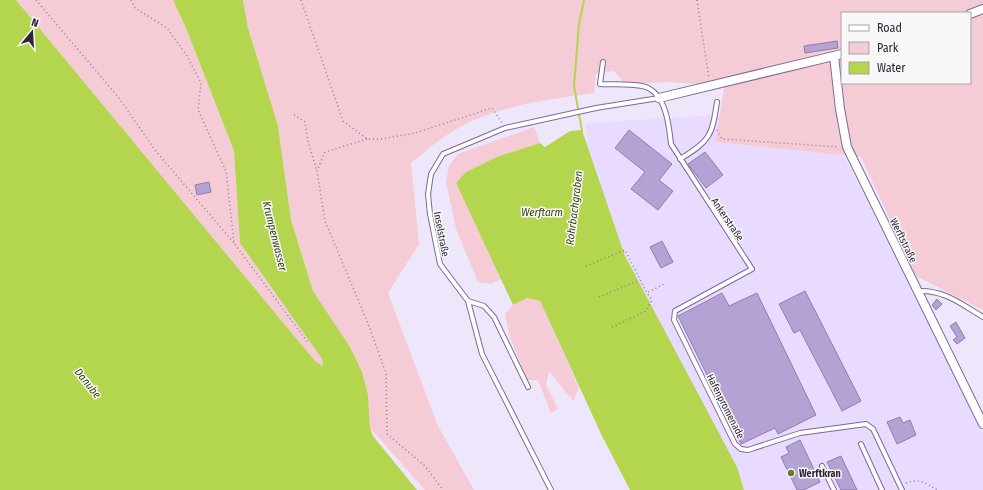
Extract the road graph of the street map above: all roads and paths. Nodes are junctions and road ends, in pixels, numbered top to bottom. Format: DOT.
graph roads {
  1 [pos="36,0"];
  2 [pos="131,0"];
  3 [pos="301,0"];
  4 [pos="698,0"];
  5 [pos="983,9"];
  6 [pos="971,14"];
  7 [pos="838,55"];
  8 [pos="604,62"];
  9 [pos="710,87"];
  10 [pos="659,98"];
  11 [pos="717,102"];
  12 [pos="294,115"];
  13 [pos="713,124"];
  14 [pos="505,128"];
  15 [pos="367,139"];
  16 [pos="847,147"];
  17 [pos="680,159"];
  18 [pos="316,171"];
  19 [pos="234,243"];
  20 [pos="586,266"];
  21 [pos="640,280"];
  22 [pos="664,284"];
  23 [pos="917,291"];
  24 [pos="647,293"];
  25 [pos="599,297"];
  26 [pos="468,301"];
  27 [pos="674,311"];
  28 [pos="983,316"];
  29 [pos="612,327"];
  30 [pos="309,344"];
  31 [pos="528,387"];
  32 [pos="983,424"];
  33 [pos="861,444"];
  34 [pos="822,466"];
  35 [pos="901,488"];
  36 [pos="443,490"];
  37 [pos="551,490"];
  38 [pos="834,490"];
  39 [pos="882,490"];
  40 [pos="937,490"];
  1 -- 19 [label="path"];
  2 -- 19 [label="path"];
  3 -- 15 [label="path"];
  4 -- 9 [label="path"];
  5 -- 6 [label="street"];
  7 -- 9 [label="street"];
  7 -- 16 [label="street, Werftstraße"];
  8 -- 10 [label="lane"];
  9 -- 10 [label="street"];
  10 -- 14 [label="lane, Inselstraße"];
  10 -- 17 [label="lane, Ankerstraße"];
  11 -- 13 [label="lane"];
  12 -- 18 [label="path"];
  13 -- 16 [label="path"];
  13 -- 17 [label="lane"];
  14 -- 15 [label="path"];
  14 -- 26 [label="lane, Inselstraße"];
  15 -- 18 [label="path"];
  16 -- 23 [label="street, Werftstraße"];
  17 -- 27 [label="lane, Ankerstraße"];
  18 -- 36 [label="path"];
  19 -- 30 [label="path"];
  20 -- 21 [label="path"];
  21 -- 24 [label="path"];
  21 -- 25 [label="path"];
  22 -- 24 [label="path"];
  23 -- 28 [label="lane"];
  23 -- 32 [label="street, Werftstraße"];
  24 -- 29 [label="path"];
  26 -- 31 [label="lane"];
  26 -- 37 [label="lane, Inselstraße"];
  27 -- 35 [label="lane, Hafenpromenade"];
  33 -- 39 [label="lane"];
  34 -- 38 [label="lane"];
  35 -- 40 [label="path"];
}
